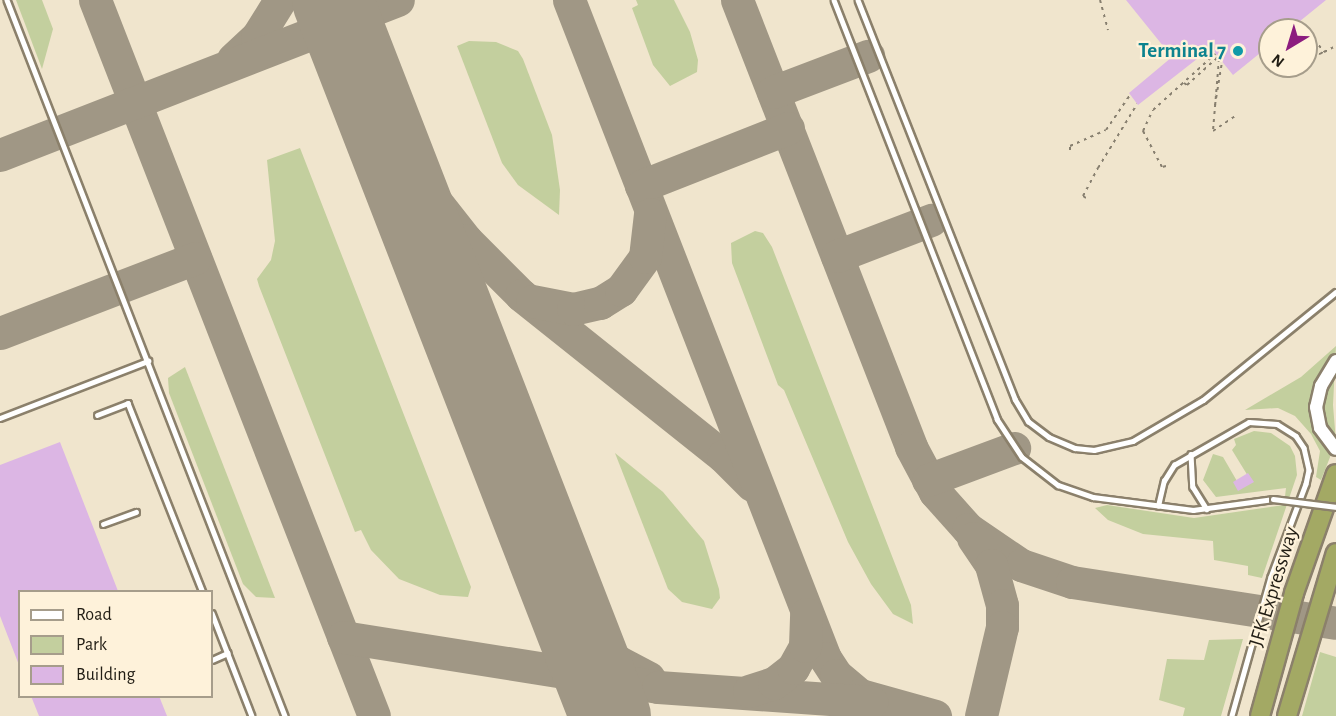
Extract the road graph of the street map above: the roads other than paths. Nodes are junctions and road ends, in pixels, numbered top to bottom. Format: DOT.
graph roads {
  1 [pos="7,0"];
  2 [pos="834,0"];
  3 [pos="858,0"];
  4 [pos="1336,292"];
  5 [pos="147,361"];
  6 [pos="1336,361"];
  7 [pos="97,415"];
  8 [pos="0,418"];
  9 [pos="1336,449"];
  10 [pos="1191,454"];
  11 [pos="1336,474"];
  12 [pos="1158,506"];
  13 [pos="1336,507"];
  14 [pos="1207,509"];
  15 [pos="136,512"];
  16 [pos="103,524"];
  17 [pos="1336,553"];
  18 [pos="203,590"];
  19 [pos="213,616"];
  20 [pos="228,653"];
  21 [pos="213,660"];
  22 [pos="252,716"];
  23 [pos="285,716"];
  24 [pos="1232,716"];
  25 [pos="1260,716"];
  26 [pos="1287,716"];
  1 -- 5 [label="lane"];
  2 -- 12 [label="lane"];
  3 -- 4 [label="lane"];
  5 -- 8 [label="lane"];
  5 -- 23 [label="lane"];
  6 -- 9 [label="street"];
  7 -- 18 [label="lane"];
  10 -- 12 [label="lane"];
  10 -- 14 [label="lane"];
  10 -- 24 [label="lane"];
  11 -- 25 [label="highway, JFK Expressway"];
  12 -- 14 [label="lane"];
  13 -- 14 [label="lane, bridge"];
  15 -- 16 [label="lane"];
  17 -- 26 [label="highway"];
  19 -- 20 [label="lane"];
  20 -- 21 [label="lane"];
  20 -- 22 [label="lane"];
}
